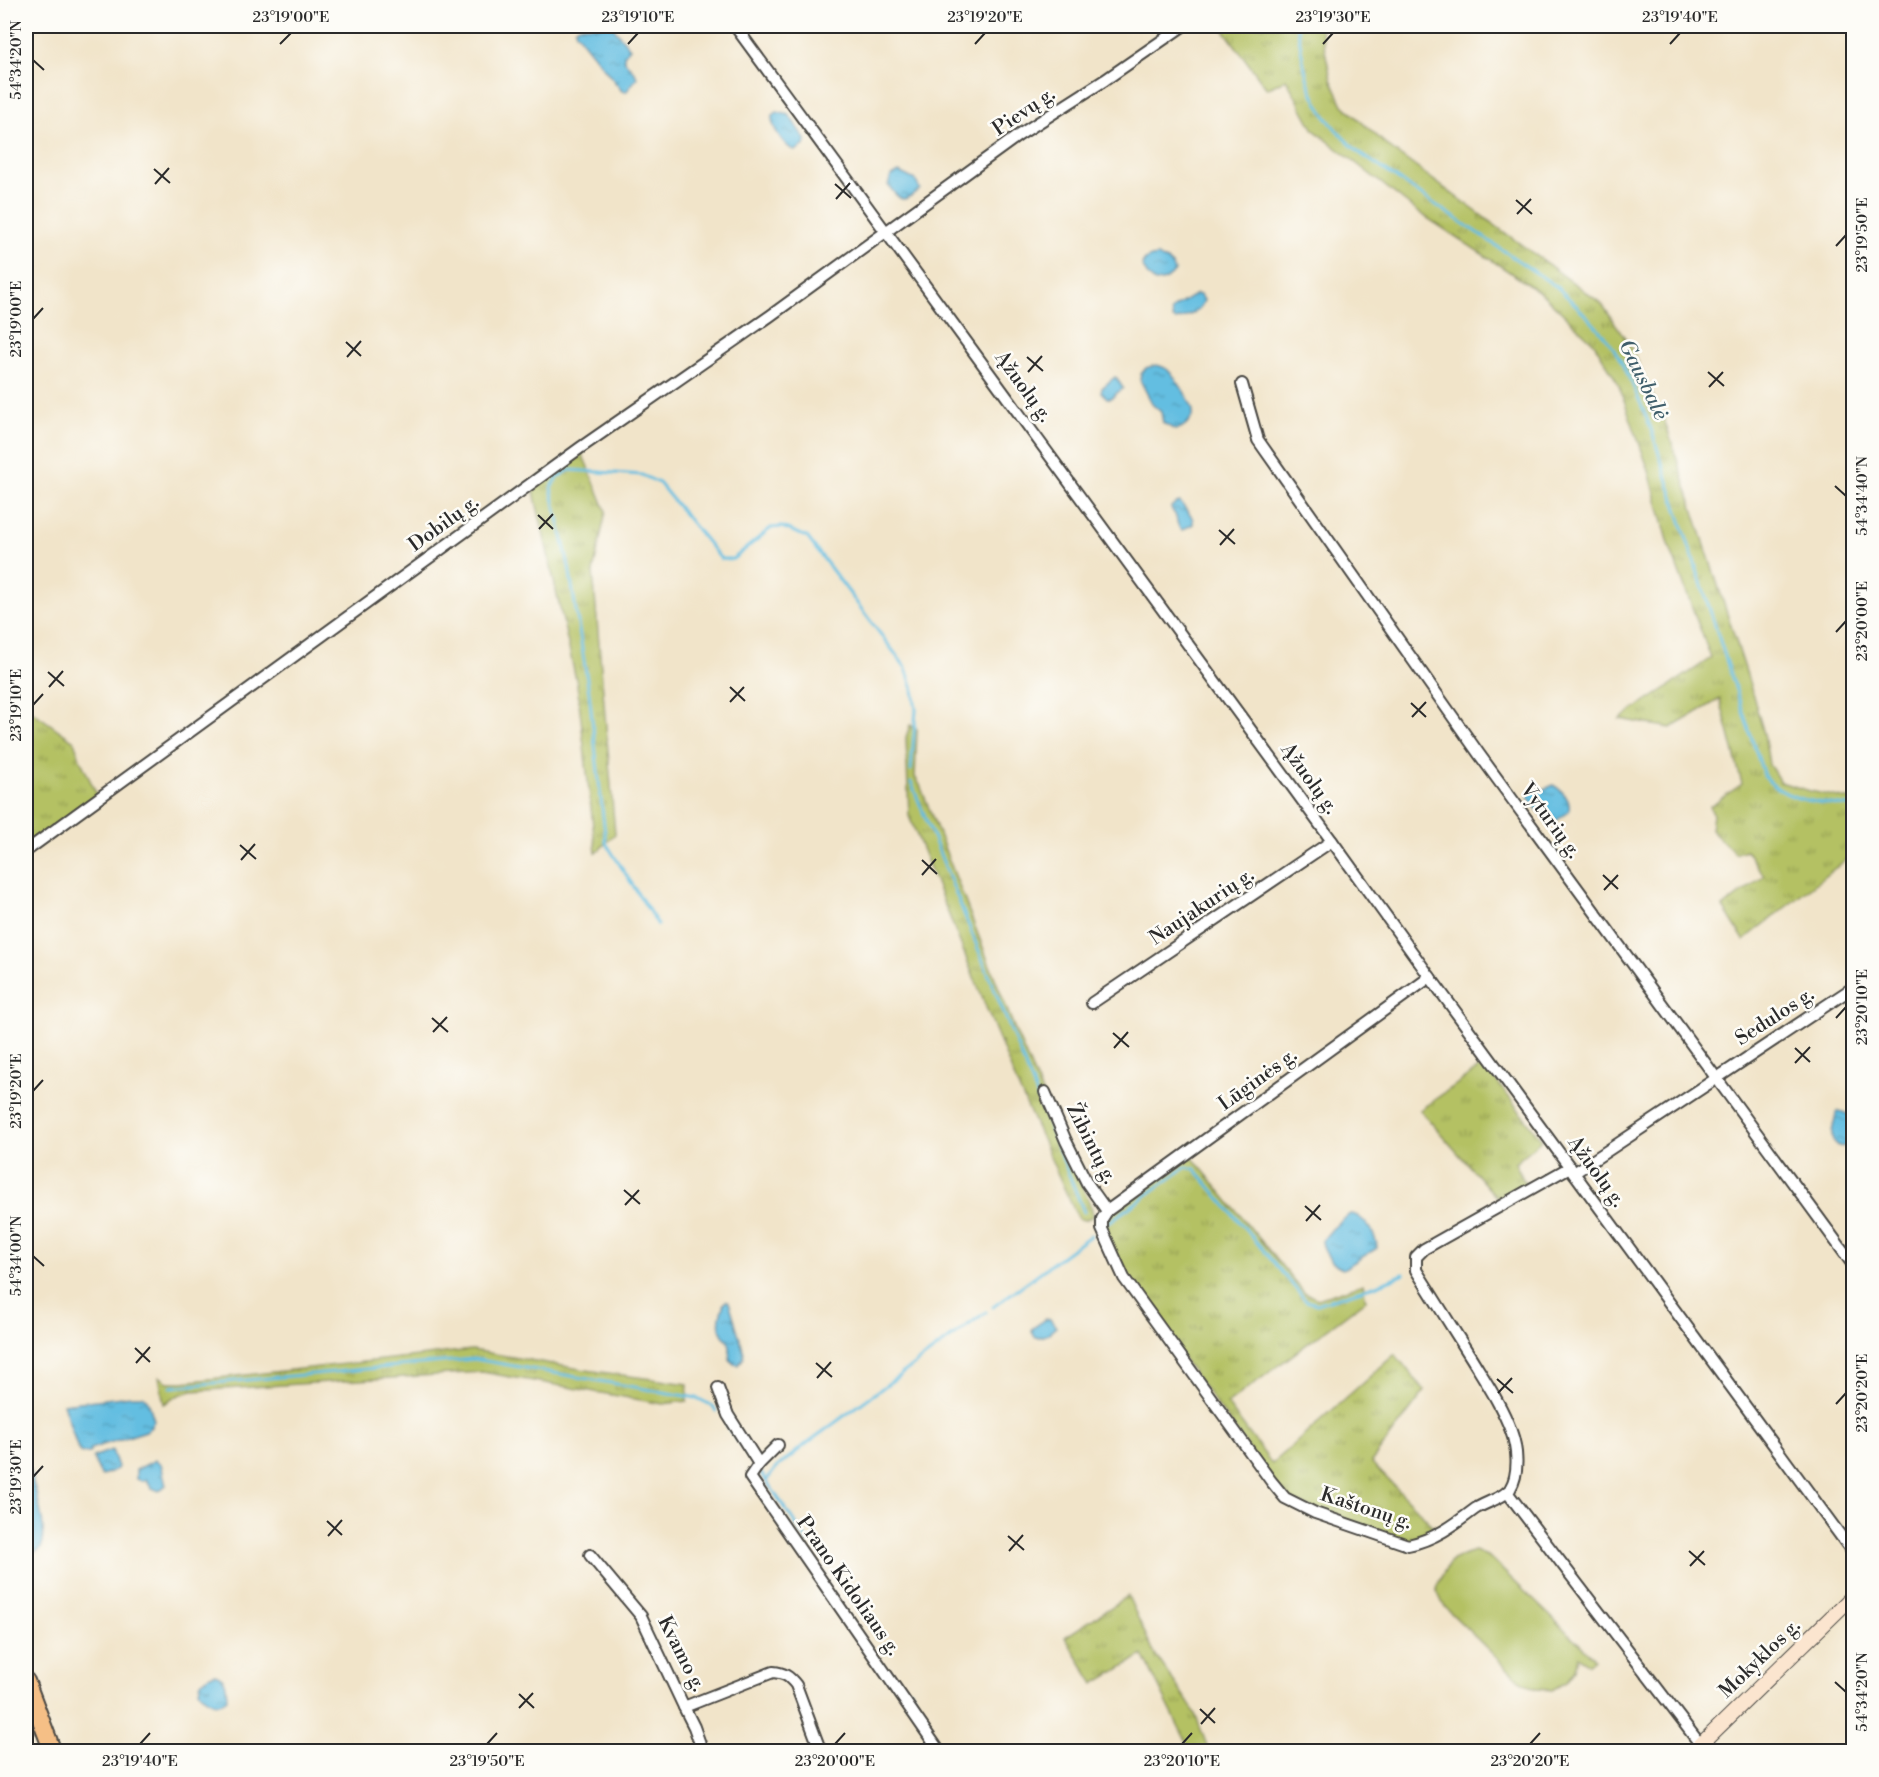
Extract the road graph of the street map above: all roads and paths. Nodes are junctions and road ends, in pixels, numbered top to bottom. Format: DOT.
graph roads {
  1 [pos="735,26"];
  2 [pos="1183,26"];
  3 [pos="887,232"];
  4 [pos="1242,384"];
  5 [pos="1332,841"];
  6 [pos="26,851"];
  7 [pos="1430,977"];
  8 [pos="1854,987"];
  9 [pos="1092,1003"];
  10 [pos="1715,1078"];
  11 [pos="1046,1092"];
  12 [pos="1572,1170"];
  13 [pos="1107,1211"];
  14 [pos="1854,1266"];
  15 [pos="718,1388"];
  16 [pos="778,1445"];
  17 [pos="759,1464"];
  18 [pos="1507,1492"];
  19 [pos="1854,1554"];
  20 [pos="590,1555"];
  21 [pos="1854,1595"];
  22 [pos="26,1681"];
  23 [pos="684,1707"];
  24 [pos="31,1710"];
  25 [pos="1697,1748"];
  26 [pos="53,1752"];
  27 [pos="703,1752"];
  28 [pos="821,1752"];
  29 [pos="940,1752"];
  1 -- 3 [label="street, Ąžuolų g."];
  2 -- 3 [label="street, Pievų g."];
  3 -- 5 [label="street, Ąžuolų g."];
  3 -- 6 [label="street, Dobilų g."];
  4 -- 10 [label="street, Vyturių g."];
  5 -- 7 [label="street, Ąžuolų g."];
  5 -- 9 [label="street, Naujakurių g."];
  7 -- 12 [label="street, Ąžuolų g."];
  7 -- 13 [label="street, Lūginės g."];
  8 -- 10 [label="street, Sedulos g."];
  10 -- 12 [label="street, Sedulos g."];
  10 -- 14 [label="street, Vyturių g."];
  11 -- 13 [label="street, Žibintų g."];
  12 -- 18 [label="street"];
  12 -- 19 [label="street, Ąžuolų g."];
  13 -- 18 [label="street, Kaštonų g."];
  15 -- 17 [label="street"];
  16 -- 17 [label="street"];
  17 -- 29 [label="street, Prano Kidoliaus g."];
  18 -- 25 [label="street"];
  20 -- 23 [label="street, Kvamo g."];
  21 -- 25 [label="main road, Mokyklos g."];
  22 -- 24 [label="highway"];
  23 -- 27 [label="street"];
  23 -- 28 [label="street, Kvamo g."];
  24 -- 26 [label="highway"];
}
